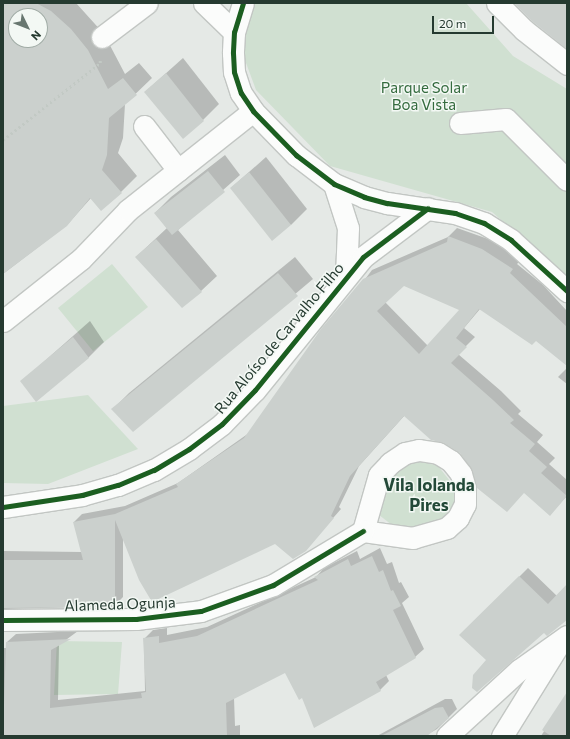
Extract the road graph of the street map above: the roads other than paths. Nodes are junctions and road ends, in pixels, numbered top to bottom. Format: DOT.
graph roads {
  1 [pos="147,3"];
  2 [pos="204,3"];
  3 [pos="243,3"];
  4 [pos="497,3"];
  5 [pos="234,32"];
  6 [pos="102,37"];
  7 [pos="567,64"];
  8 [pos="253,111"];
  9 [pos="460,122"];
  10 [pos="144,126"];
  11 [pos="178,170"];
  12 [pos="567,180"];
  13 [pos="334,184"];
  14 [pos="428,208"];
  15 [pos="346,276"];
  16 [pos="567,291"];
  17 [pos="3,321"];
  18 [pos="3,507"];
  19 [pos="363,531"];
  20 [pos="3,620"];
  21 [pos="563,640"];
  22 [pos="469,718"];
  23 [pos="447,736"];
  24 [pos="458,736"];
  25 [pos="502,736"];
  1 -- 6 [label="street"];
  2 -- 5 [label="street"];
  3 -- 5 [label="street"];
  4 -- 7 [label="street"];
  5 -- 8 [label="street"];
  8 -- 11 [label="street"];
  8 -- 13 [label="street"];
  9 -- 12 [label="street"];
  10 -- 11 [label="street"];
  11 -- 17 [label="street"];
  13 -- 14 [label="street"];
  13 -- 15 [label="street, Rua Aloíso de Carvalho Filho"];
  14 -- 15 [label="street, Rua Aloíso de Carvalho Filho"];
  14 -- 16 [label="street"];
  15 -- 18 [label="street, Rua Aloíso de Carvalho Filho"];
  19 -- 19 [label="street"];
  19 -- 20 [label="street, Alameda Ogunja"];
  21 -- 22 [label="street"];
  21 -- 25 [label="street"];
  22 -- 23 [label="street"];
  22 -- 24 [label="street"];
}
